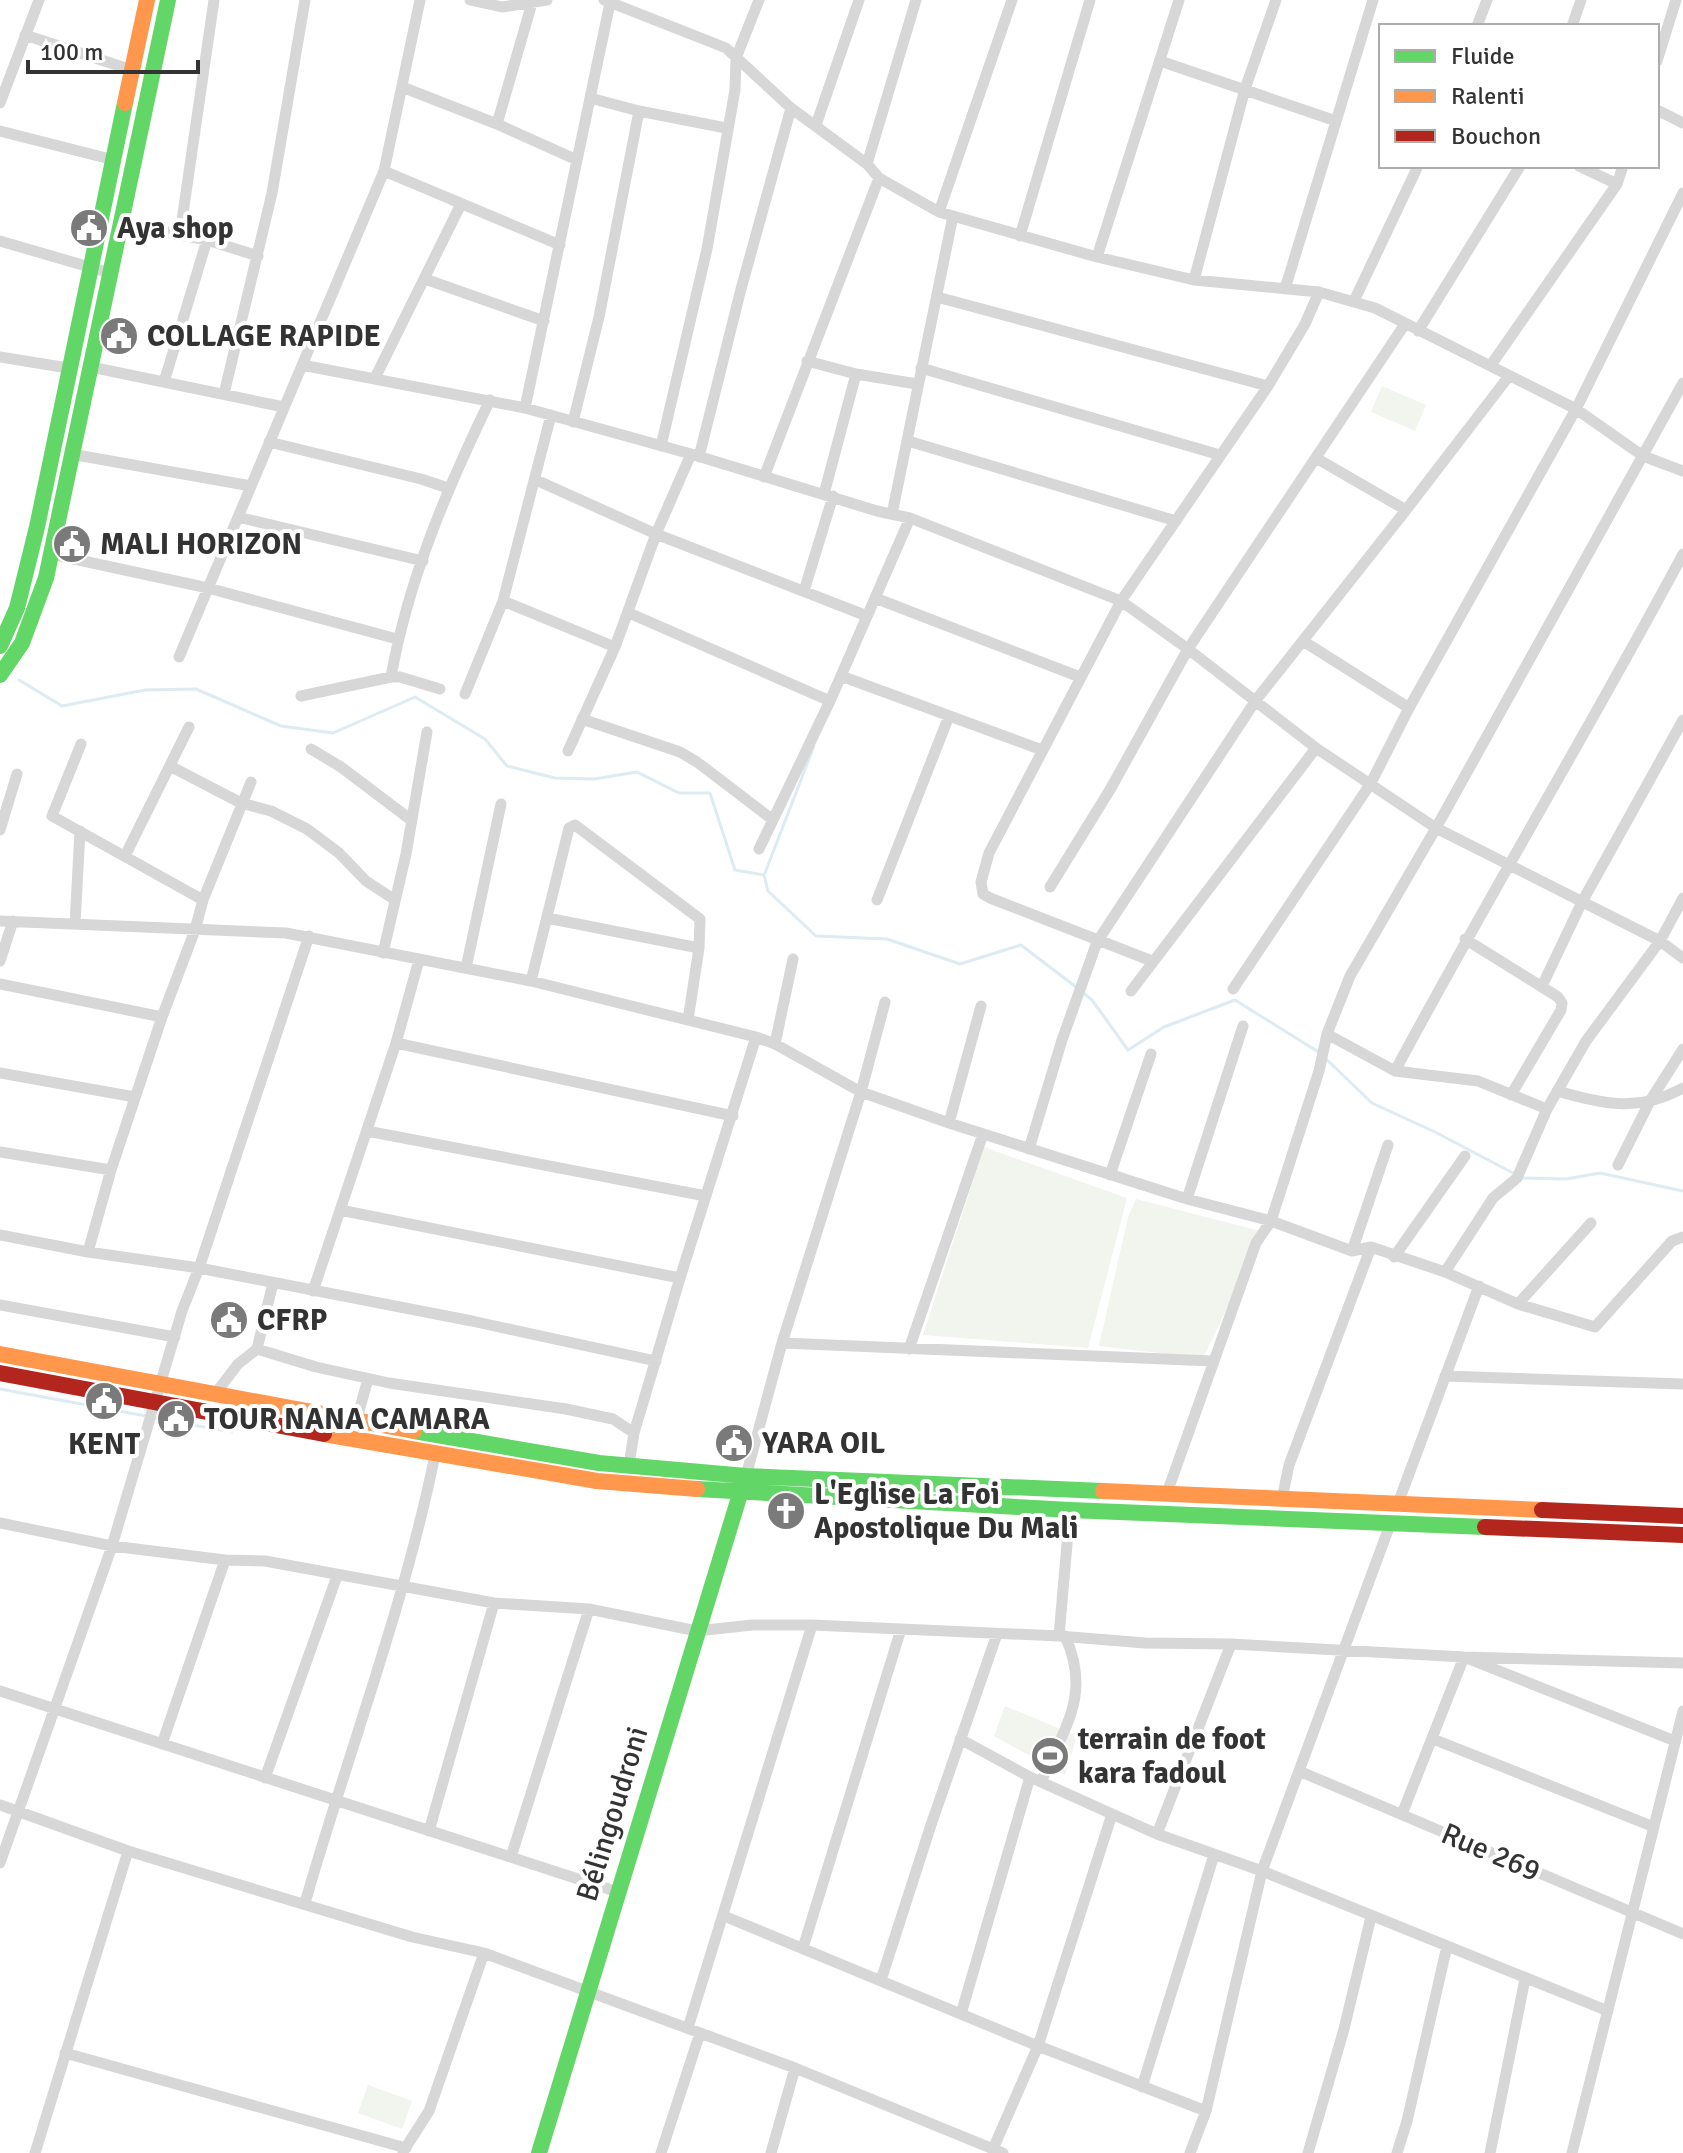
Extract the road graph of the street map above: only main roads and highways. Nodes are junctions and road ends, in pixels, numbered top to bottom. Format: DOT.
graph roads {
  1 [pos="147,0"];
  2 [pos="168,0"];
  3 [pos="0,646"];
  4 [pos="0,675"];
  5 [pos="0,1354"];
  6 [pos="0,1373"];
  7 [pos="746,1476"];
  8 [pos="741,1492"];
  9 [pos="1683,1516"];
  10 [pos="1683,1535"];
  11 [pos="539,2153"];
  1 -- 3 [label="main road"];
  2 -- 4 [label="main road"];
  5 -- 7 [label="main road"];
  6 -- 8 [label="main road"];
  7 -- 8 [label="main road, Bélingoudroni"];
  7 -- 9 [label="main road"];
  8 -- 10 [label="main road"];
  8 -- 11 [label="main road, Bélingoudroni"];
}
